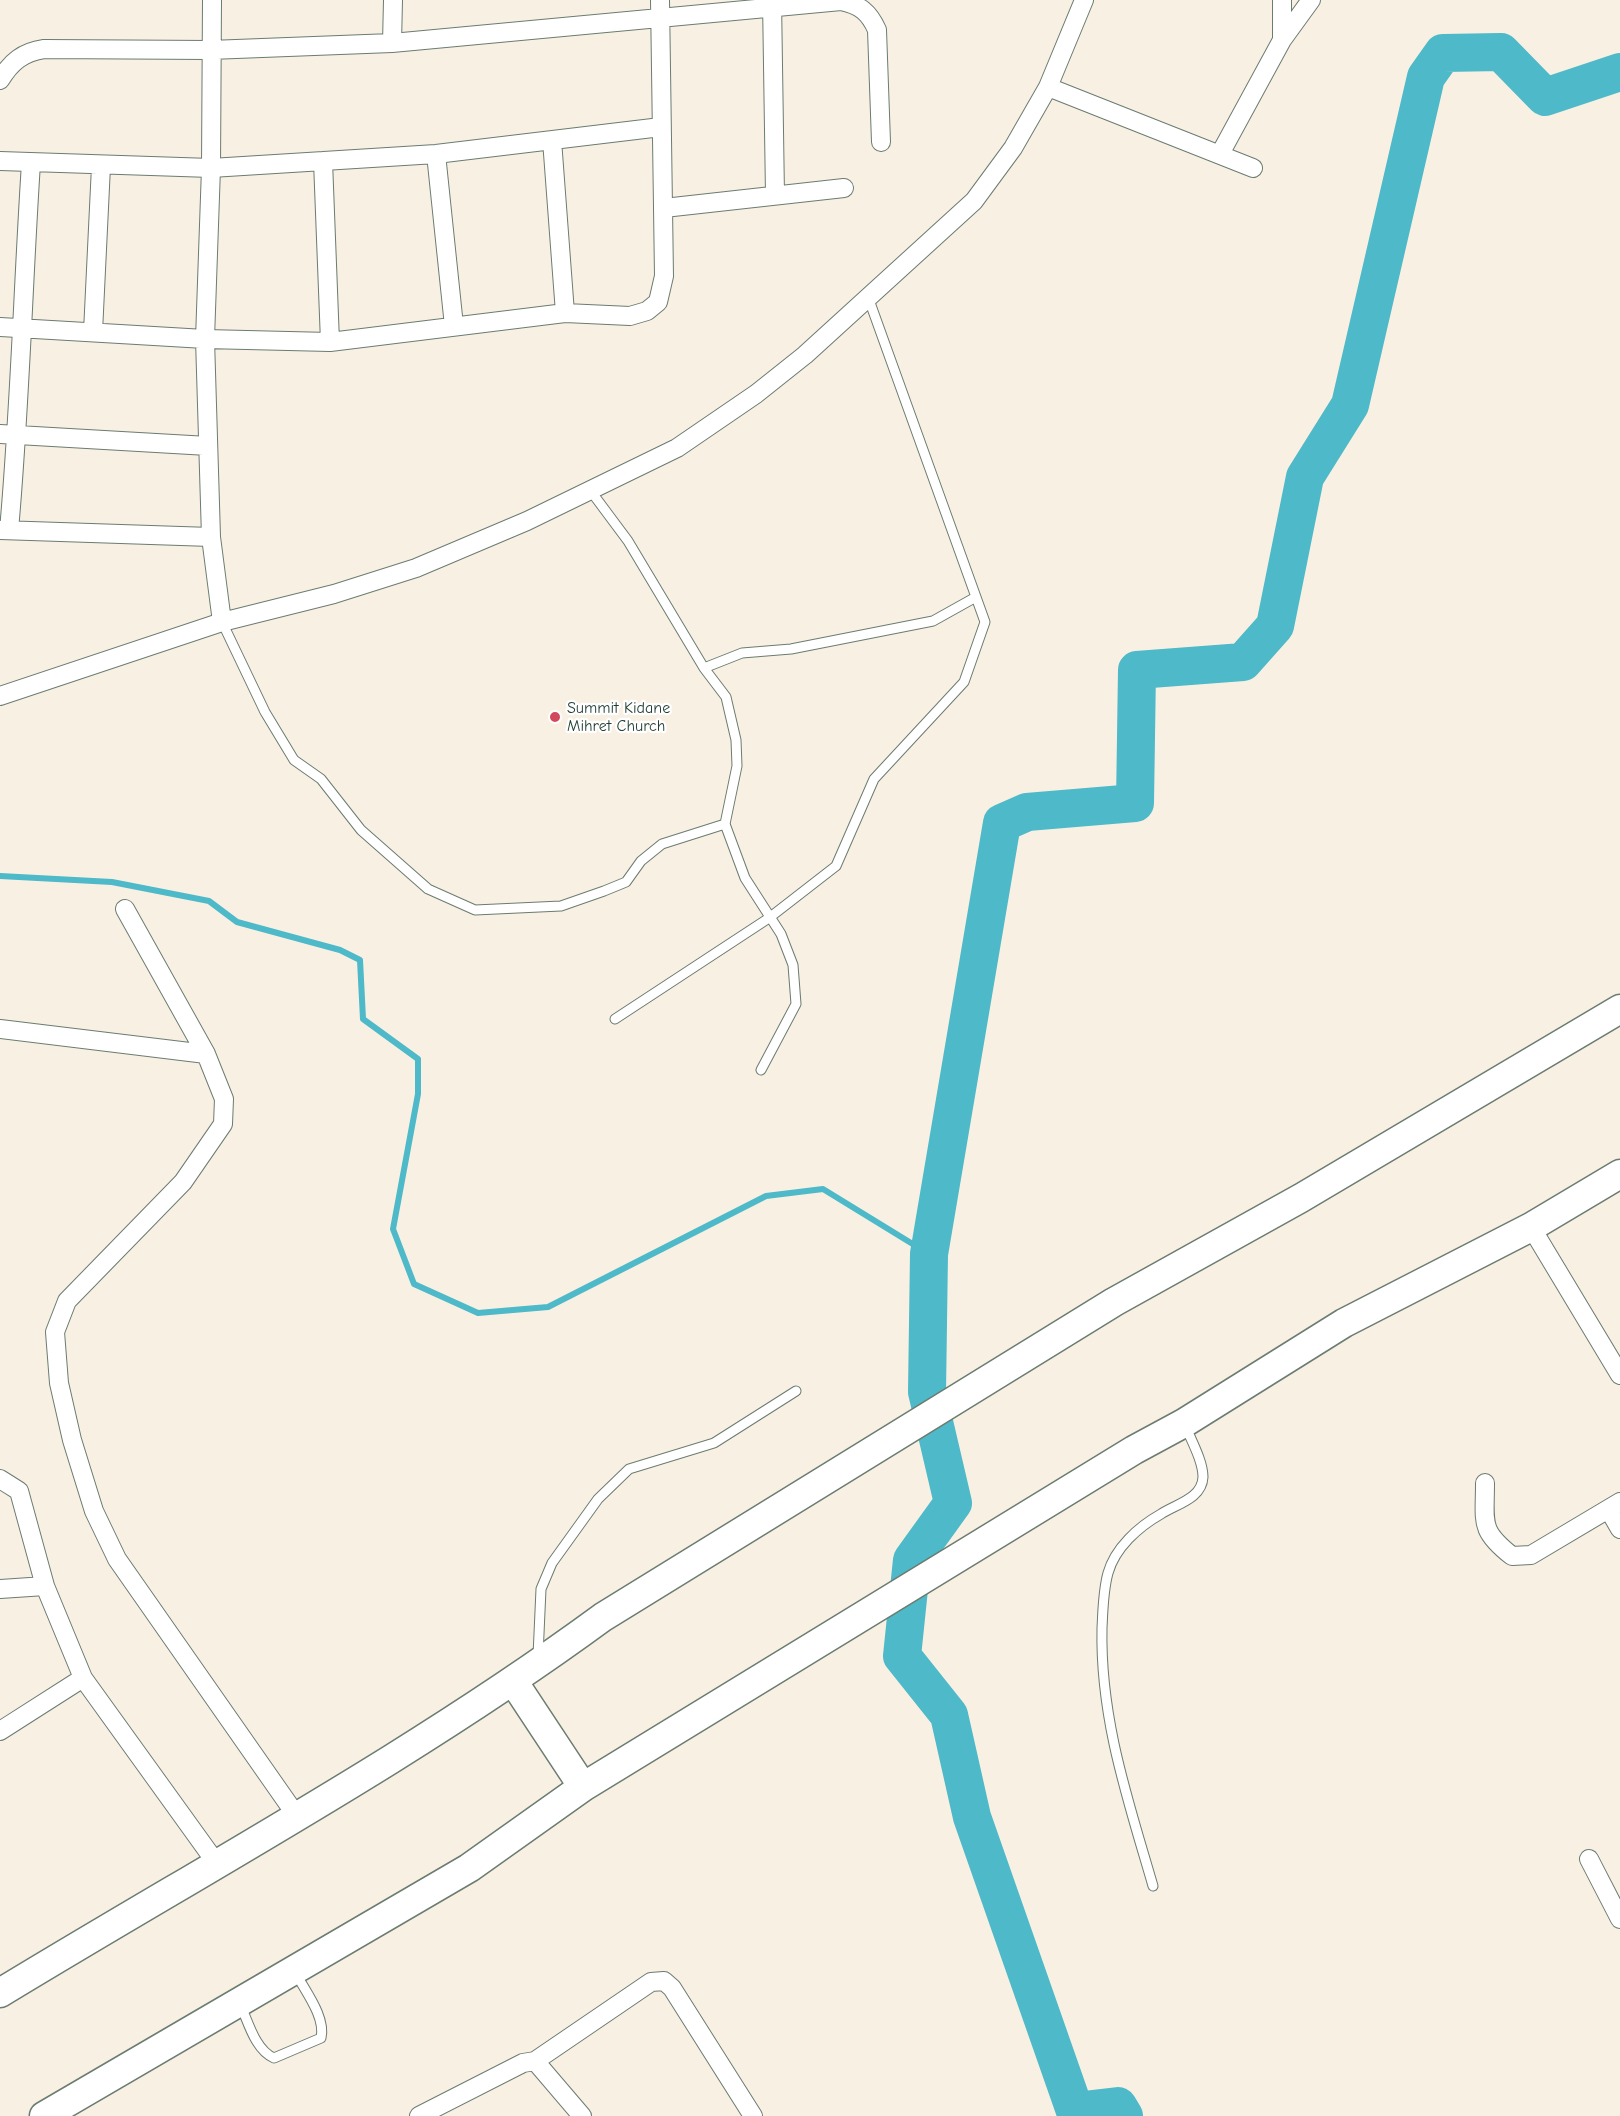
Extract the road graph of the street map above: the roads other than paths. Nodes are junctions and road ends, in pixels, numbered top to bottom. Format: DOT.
graph roads {
  1 [pos="212,0"];
  2 [pos="393,0"];
  3 [pos="1084,0"];
  4 [pos="1282,0"];
  5 [pos="1311,0"];
  6 [pos="856,2"];
  7 [pos="772,4"];
  8 [pos="659,9"];
  9 [pos="1282,40"];
  10 [pos="392,43"];
  11 [pos="210,50"];
  12 [pos="0,80"];
  13 [pos="1048,87"];
  14 [pos="661,127"];
  15 [pos="552,140"];
  16 [pos="881,142"];
  17 [pos="436,154"];
  18 [pos="1220,154"];
  19 [pos="0,161"];
  20 [pos="323,161"];
  21 [pos="32,163"];
  22 [pos="101,166"];
  23 [pos="211,168"];
  24 [pos="1253,168"];
  25 [pos="844,188"];
  26 [pos="775,195"];
  27 [pos="664,208"];
  28 [pos="868,297"];
  29 [pos="565,313"];
  30 [pos="454,326"];
  31 [pos="0,327"];
  32 [pos="20,327"];
  33 [pos="93,332"];
  34 [pos="205,339"];
  35 [pos="330,342"];
  36 [pos="9,434"];
  37 [pos="208,446"];
  38 [pos="589,489"];
  39 [pos="5,530"];
  40 [pos="211,537"];
  41 [pos="976,597"];
  42 [pos="222,622"];
  43 [pos="705,668"];
  44 [pos="0,696"];
  45 [pos="725,824"];
  46 [pos="125,909"];
  47 [pos="769,918"];
  48 [pos="1620,1009"];
  49 [pos="615,1019"];
  50 [pos="0,1029"];
  51 [pos="206,1054"];
  52 [pos="761,1070"];
  53 [pos="1620,1174"];
  54 [pos="1531,1227"];
  55 [pos="1620,1375"];
  56 [pos="796,1392"];
  57 [pos="1184,1423"];
  58 [pos="0,1479"];
  59 [pos="1485,1483"];
  60 [pos="1615,1506"];
  61 [pos="1620,1529"];
  62 [pos="45,1586"];
  63 [pos="0,1589"];
  64 [pos="538,1665"];
  65 [pos="82,1678"];
  66 [pos="513,1681"];
  67 [pos="0,1731"];
  68 [pos="583,1787"];
  69 [pos="296,1815"];
  70 [pos="1589,1859"];
  71 [pos="217,1864"];
  72 [pos="1153,1886"];
  73 [pos="1620,1919"];
  74 [pos="294,1969"];
  75 [pos="0,1993"];
  76 [pos="239,2001"];
  77 [pos="535,2061"];
  78 [pos="44,2116"];
  79 [pos="419,2116"];
  80 [pos="582,2116"];
  81 [pos="753,2116"];
  1 -- 11 [label="street"];
  2 -- 10 [label="street"];
  3 -- 13 [label="street"];
  4 -- 9 [label="street"];
  5 -- 9 [label="street"];
  6 -- 7 [label="street"];
  6 -- 16 [label="street"];
  7 -- 8 [label="street"];
  7 -- 26 [label="street"];
  8 -- 10 [label="street"];
  8 -- 14 [label="street"];
  9 -- 18 [label="street"];
  10 -- 11 [label="street"];
  11 -- 12 [label="street"];
  11 -- 23 [label="street"];
  13 -- 18 [label="street"];
  13 -- 28 [label="street"];
  14 -- 15 [label="street"];
  14 -- 27 [label="street"];
  15 -- 17 [label="street"];
  15 -- 29 [label="street"];
  17 -- 20 [label="street"];
  17 -- 30 [label="street"];
  18 -- 24 [label="street"];
  19 -- 21 [label="street"];
  20 -- 23 [label="street"];
  20 -- 35 [label="street"];
  21 -- 22 [label="street"];
  21 -- 32 [label="street"];
  22 -- 23 [label="street"];
  22 -- 33 [label="street"];
  23 -- 34 [label="street"];
  25 -- 26 [label="street"];
  26 -- 27 [label="street"];
  27 -- 29 [label="street"];
  28 -- 38 [label="street"];
  28 -- 41 [label="lane"];
  29 -- 30 [label="street"];
  30 -- 35 [label="street"];
  31 -- 32 [label="street"];
  32 -- 33 [label="street"];
  32 -- 36 [label="street"];
  33 -- 34 [label="street"];
  34 -- 35 [label="street"];
  34 -- 37 [label="street"];
  36 -- 37 [label="street"];
  36 -- 39 [label="street"];
  37 -- 40 [label="street"];
  38 -- 42 [label="street"];
  38 -- 43 [label="lane"];
  39 -- 40 [label="street"];
  40 -- 42 [label="street"];
  41 -- 43 [label="lane"];
  41 -- 47 [label="lane"];
  42 -- 44 [label="street"];
  42 -- 45 [label="lane"];
  43 -- 45 [label="lane"];
  45 -- 47 [label="lane"];
  46 -- 51 [label="street"];
  47 -- 49 [label="lane"];
  47 -- 52 [label="lane"];
  48 -- 64 [label="highway"];
  50 -- 51 [label="street"];
  51 -- 69 [label="street"];
  53 -- 54 [label="highway"];
  54 -- 55 [label="street"];
  54 -- 57 [label="highway"];
  56 -- 64 [label="lane"];
  57 -- 68 [label="highway"];
  57 -- 72 [label="lane"];
  58 -- 62 [label="street"];
  59 -- 60 [label="street"];
  60 -- 61 [label="street"];
  62 -- 63 [label="street"];
  62 -- 65 [label="street"];
  64 -- 66 [label="highway"];
  65 -- 67 [label="street"];
  65 -- 71 [label="street"];
  66 -- 68 [label="highway"];
  66 -- 69 [label="highway"];
  68 -- 74 [label="highway"];
  69 -- 71 [label="highway"];
  70 -- 73 [label="street"];
  71 -- 75 [label="highway"];
  74 -- 76 [label="highway"];
  74 -- 76 [label="lane"];
  76 -- 78 [label="highway"];
  77 -- 79 [label="street"];
  77 -- 80 [label="street"];
  77 -- 81 [label="street"];
}
